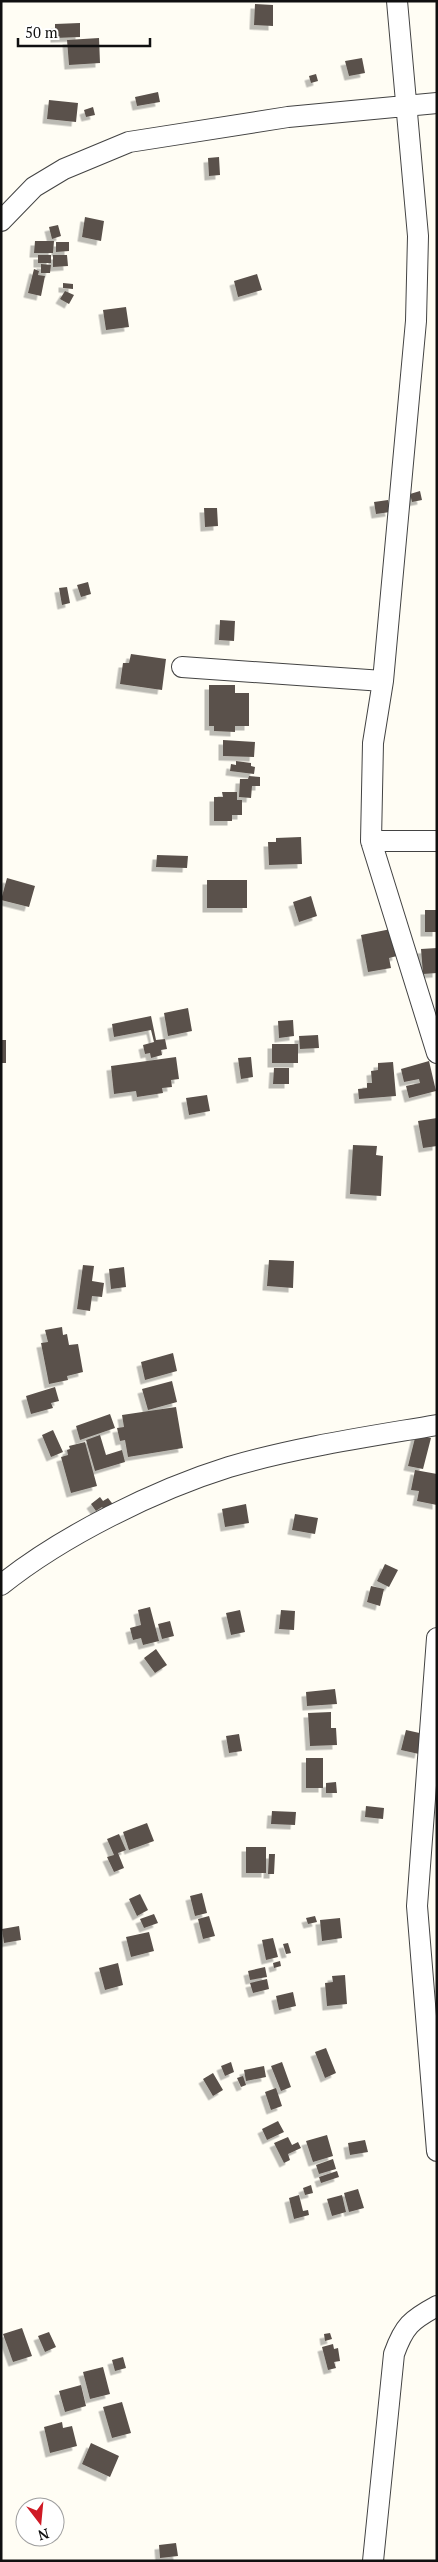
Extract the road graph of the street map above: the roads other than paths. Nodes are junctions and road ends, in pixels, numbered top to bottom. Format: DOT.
graph roads {
  1 [pos="397,1"];
  2 [pos="437,103"];
  3 [pos="406,104"];
  4 [pos="1,221"];
  5 [pos="182,667"];
  6 [pos="383,681"];
  7 [pos="370,841"];
  8 [pos="437,841"];
  9 [pos="437,1053"];
  10 [pos="437,1425"];
  11 [pos="1,1585"];
  12 [pos="437,1638"];
  13 [pos="437,2150"];
  14 [pos="437,2306"];
  15 [pos="373,2561"];
  1 -- 3 [label="street"];
  2 -- 3 [label="street"];
  3 -- 4 [label="street"];
  3 -- 6 [label="street"];
  5 -- 6 [label="street"];
  6 -- 7 [label="street"];
  7 -- 8 [label="street"];
  7 -- 9 [label="street"];
  10 -- 11 [label="street"];
  12 -- 13 [label="street"];
  14 -- 15 [label="street"];
}
